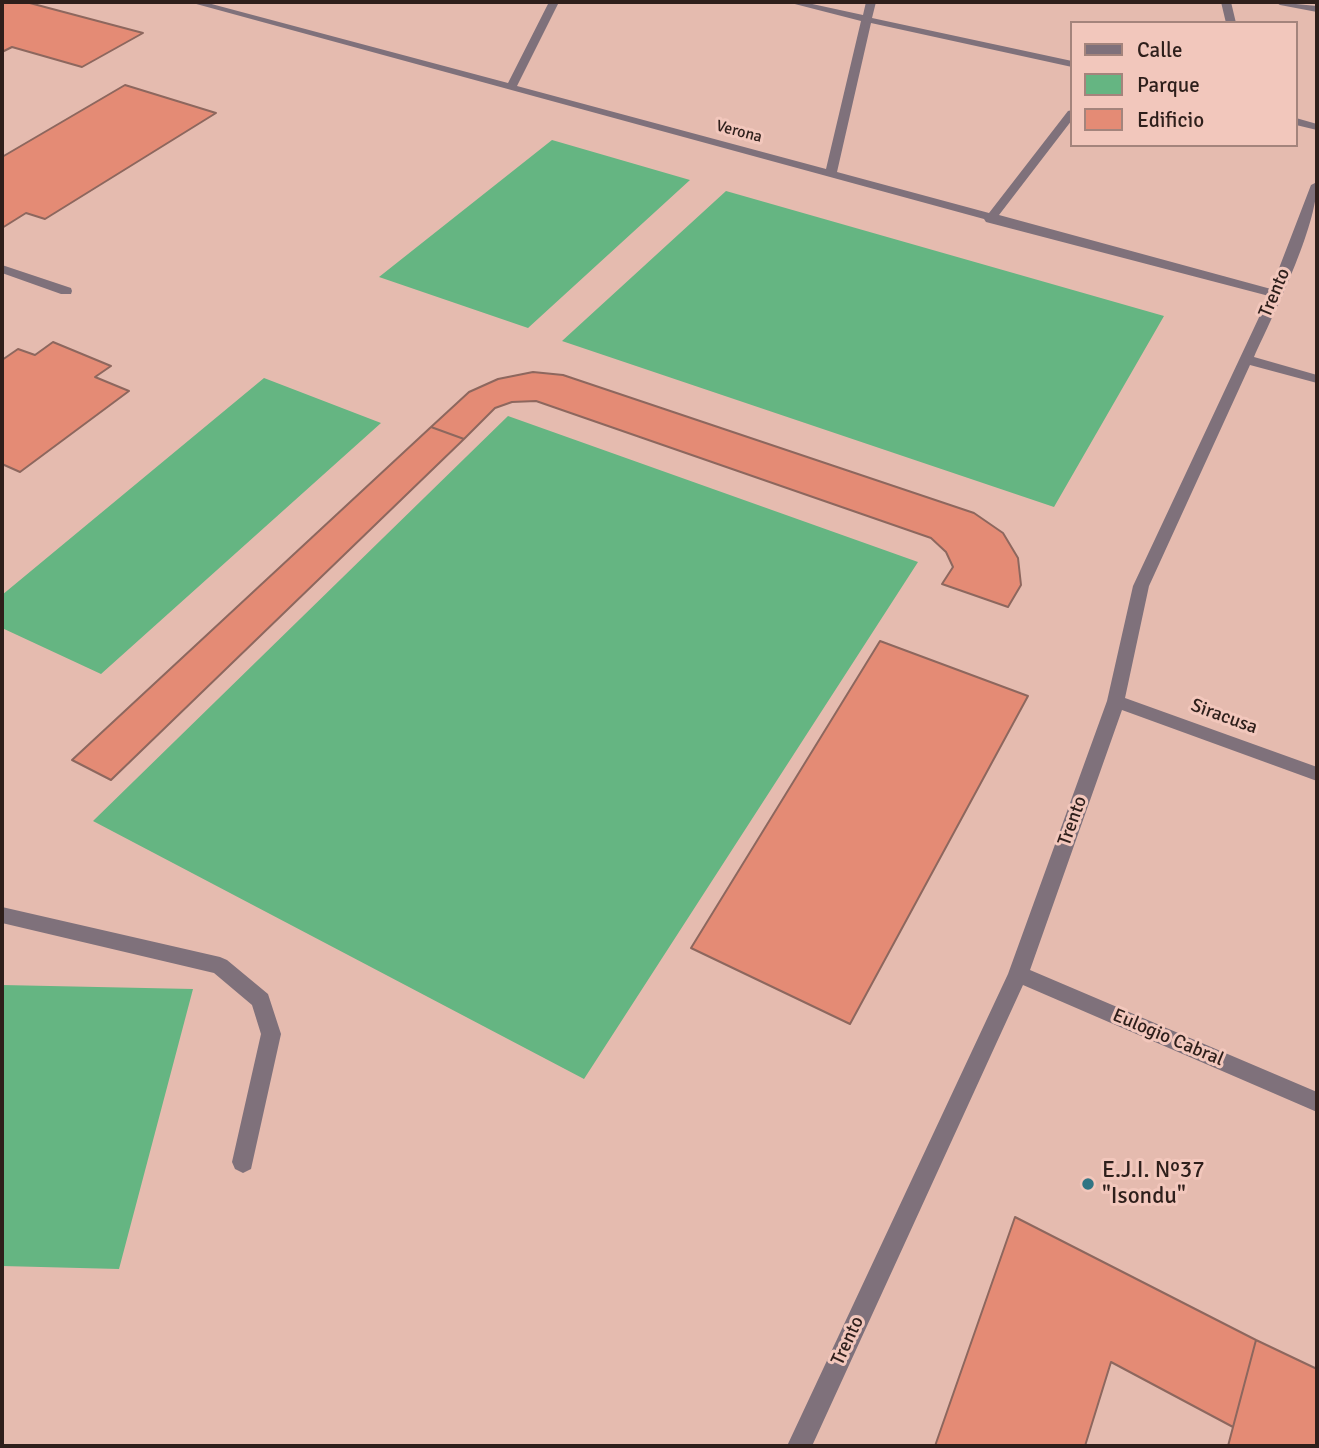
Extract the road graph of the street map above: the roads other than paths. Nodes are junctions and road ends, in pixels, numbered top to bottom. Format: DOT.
graph roads {
  1 [pos="194,2"];
  2 [pos="554,2"];
  3 [pos="792,2"];
  4 [pos="871,2"];
  5 [pos="1226,2"];
  6 [pos="1280,2"];
  7 [pos="218,5"];
  8 [pos="1317,9"];
  9 [pos="867,21"];
  10 [pos="1231,21"];
  11 [pos="1070,64"];
  12 [pos="511,88"];
  13 [pos="1070,116"];
  14 [pos="1298,122"];
  15 [pos="1317,127"];
  16 [pos="831,175"];
  17 [pos="1317,185"];
  18 [pos="990,219"];
  19 [pos="2,269"];
  20 [pos="66,291"];
  21 [pos="1276,294"];
  22 [pos="1245,359"];
  23 [pos="1317,379"];
  24 [pos="1116,701"];
  25 [pos="1317,774"];
  26 [pos="2,915"];
  27 [pos="1018,974"];
  28 [pos="1317,1102"];
  29 [pos="243,1162"];
  30 [pos="799,1446"];
  1 -- 7 [label="street, Verona"];
  2 -- 12 [label="street"];
  3 -- 9 [label="street"];
  4 -- 9 [label="street"];
  5 -- 10 [label="street"];
  6 -- 8 [label="street"];
  7 -- 12 [label="street, Verona"];
  9 -- 11 [label="street"];
  9 -- 16 [label="street"];
  12 -- 16 [label="street, Verona"];
  13 -- 18 [label="street"];
  14 -- 15 [label="street"];
  16 -- 18 [label="street, Verona"];
  17 -- 21 [label="street, Trento"];
  18 -- 21 [label="street, Verona"];
  19 -- 20 [label="street"];
  21 -- 22 [label="street, Trento"];
  22 -- 23 [label="street"];
  22 -- 24 [label="street, Trento"];
  24 -- 25 [label="street, Siracusa"];
  24 -- 27 [label="street, Trento"];
  26 -- 29 [label="street"];
  27 -- 28 [label="street, Eulogio Cabral"];
  27 -- 30 [label="street, Trento"];
}
